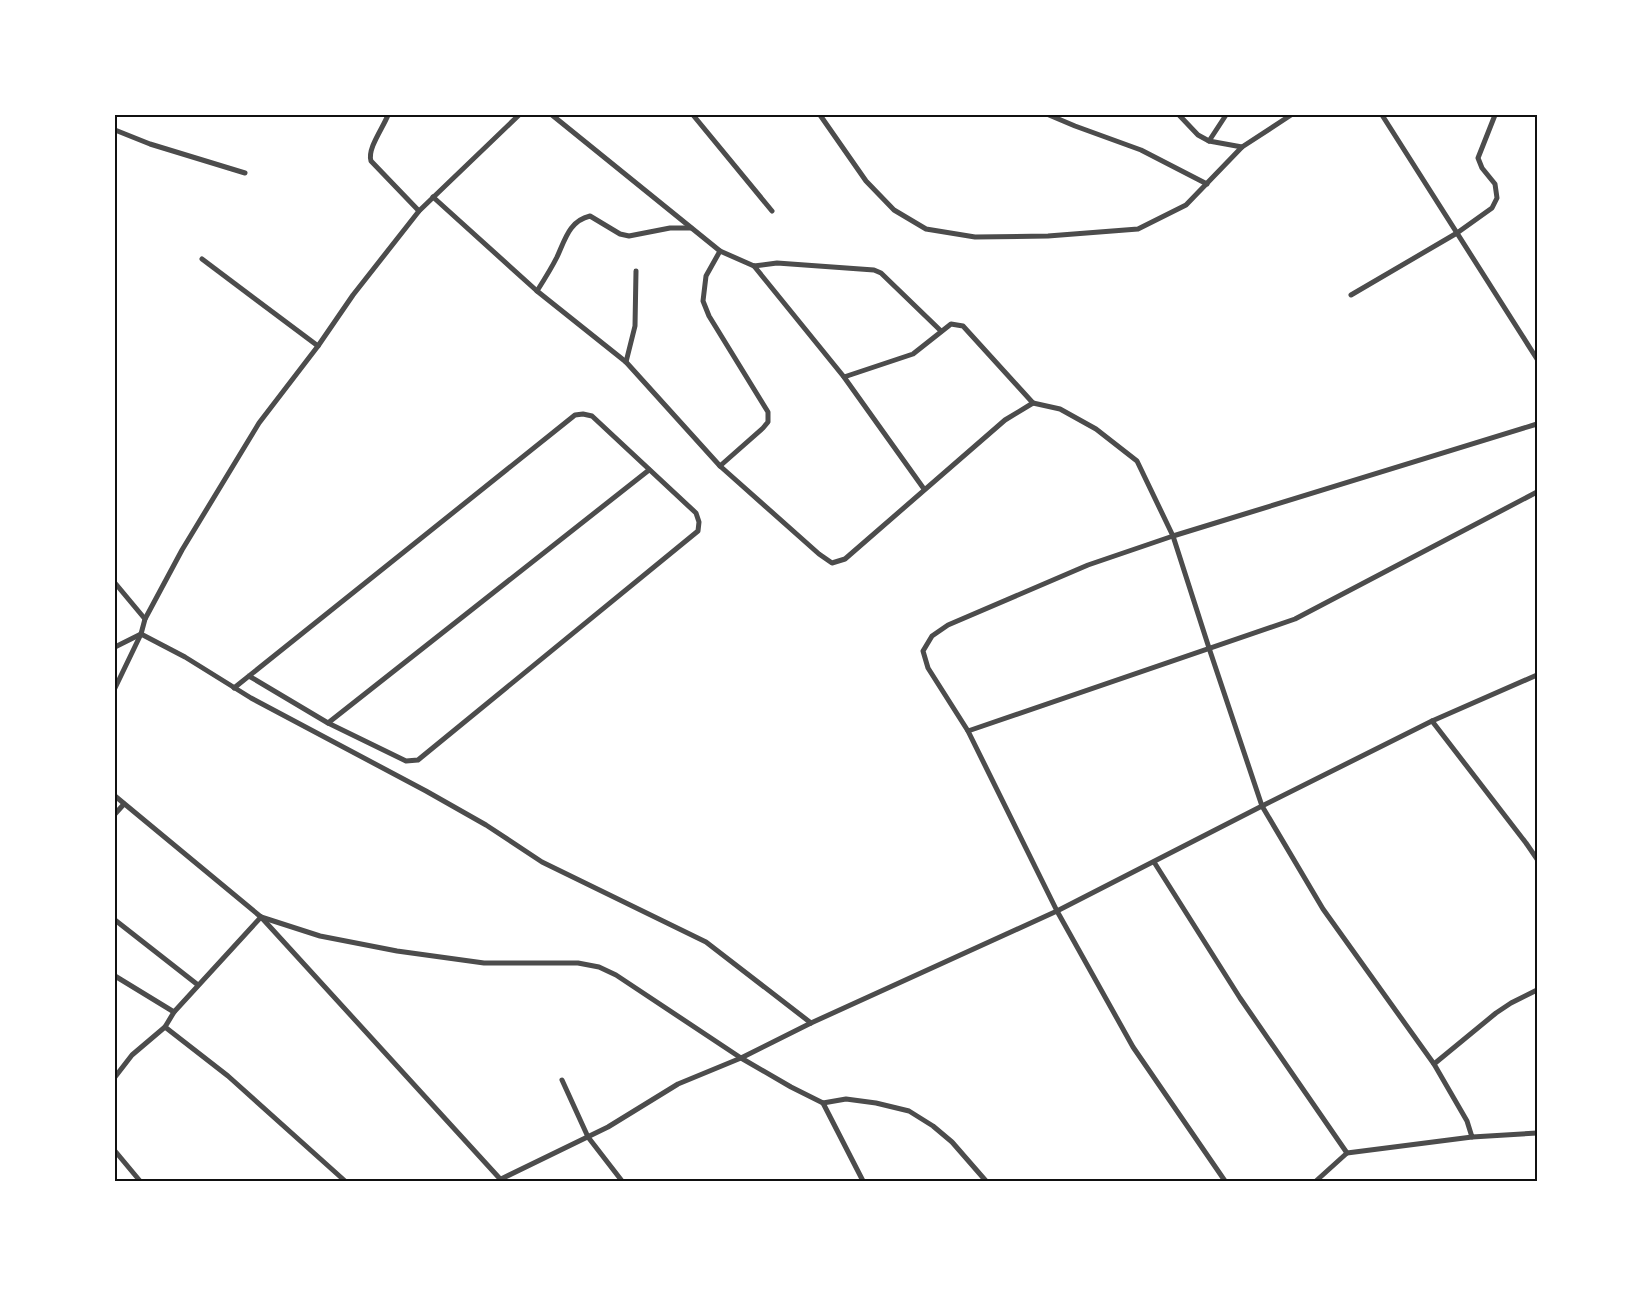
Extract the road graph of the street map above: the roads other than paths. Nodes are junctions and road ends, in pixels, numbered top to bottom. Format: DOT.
graph roads {
  1 [pos="388,115"];
  2 [pos="518,115"];
  3 [pos="552,115"];
  4 [pos="693,115"];
  5 [pos="820,115"];
  6 [pos="1049,115"];
  7 [pos="1179,115"];
  8 [pos="1226,115"];
  9 [pos="1291,115"];
  10 [pos="1382,115"];
  11 [pos="1495,115"];
  12 [pos="115,130"];
  13 [pos="1209,141"];
  14 [pos="1242,147"];
  15 [pos="245,173"];
  16 [pos="1207,184"];
  17 [pos="434,197"];
  18 [pos="419,210"];
  19 [pos="772,210"];
  20 [pos="692,228"];
  21 [pos="1457,233"];
  22 [pos="720,251"];
  23 [pos="202,259"];
  24 [pos="754,266"];
  25 [pos="636,271"];
  26 [pos="537,291"];
  27 [pos="1351,295"];
  28 [pos="941,331"];
  29 [pos="318,346"];
  30 [pos="1537,359"];
  31 [pos="626,362"];
  32 [pos="844,377"];
  33 [pos="1033,403"];
  34 [pos="1537,424"];
  35 [pos="720,466"];
  36 [pos="648,470"];
  37 [pos="924,489"];
  38 [pos="1537,492"];
  39 [pos="1174,536"];
  40 [pos="115,583"];
  41 [pos="145,619"];
  42 [pos="141,634"];
  43 [pos="115,647"];
  44 [pos="1209,648"];
  45 [pos="1537,675"];
  46 [pos="249,676"];
  47 [pos="115,688"];
  48 [pos="234,688"];
  49 [pos="1432,721"];
  50 [pos="328,723"];
  51 [pos="968,731"];
  52 [pos="115,796"];
  53 [pos="124,804"];
  54 [pos="1262,806"];
  55 [pos="115,814"];
  56 [pos="1537,859"];
  57 [pos="1154,862"];
  58 [pos="1057,911"];
  59 [pos="261,918"];
  60 [pos="115,920"];
  61 [pos="115,976"];
  62 [pos="198,985"];
  63 [pos="1537,990"];
  64 [pos="174,1012"];
  65 [pos="811,1023"];
  66 [pos="165,1027"];
  67 [pos="741,1058"];
  68 [pos="1434,1064"];
  69 [pos="115,1077"];
  70 [pos="562,1080"];
  71 [pos="823,1104"];
  72 [pos="1537,1134"];
  73 [pos="588,1137"];
  74 [pos="1472,1137"];
  75 [pos="115,1150"];
  76 [pos="1347,1153"];
  77 [pos="342,1180"];
  78 [pos="501,1180"];
  79 [pos="140,1181"];
  80 [pos="622,1181"];
  81 [pos="863,1181"];
  82 [pos="986,1181"];
  83 [pos="1225,1181"];
  84 [pos="1316,1181"];
  1 -- 18 [label="street"];
  2 -- 17 [label="street"];
  3 -- 20 [label="street"];
  4 -- 19 [label="street"];
  5 -- 16 [label="street"];
  6 -- 16 [label="street"];
  7 -- 13 [label="street"];
  8 -- 13 [label="street"];
  9 -- 14 [label="street"];
  10 -- 21 [label="street"];
  11 -- 21 [label="street"];
  12 -- 15 [label="street"];
  13 -- 14 [label="street"];
  14 -- 16 [label="street"];
  17 -- 18 [label="street"];
  17 -- 26 [label="street"];
  18 -- 29 [label="street"];
  20 -- 22 [label="street"];
  20 -- 26 [label="street"];
  21 -- 27 [label="street"];
  21 -- 30 [label="street"];
  22 -- 24 [label="street"];
  22 -- 35 [label="street"];
  23 -- 29 [label="street"];
  24 -- 28 [label="street"];
  24 -- 32 [label="street"];
  25 -- 31 [label="street"];
  26 -- 31 [label="street"];
  28 -- 32 [label="street"];
  28 -- 33 [label="street"];
  29 -- 41 [label="street"];
  31 -- 35 [label="street"];
  32 -- 37 [label="street"];
  33 -- 37 [label="street"];
  33 -- 39 [label="street"];
  34 -- 39 [label="street"];
  35 -- 37 [label="street"];
  36 -- 46 [label="street"];
  36 -- 50 [label="street"];
  36 -- 50 [label="street"];
  38 -- 44 [label="street"];
  39 -- 44 [label="street"];
  39 -- 51 [label="street"];
  40 -- 41 [label="street"];
  41 -- 42 [label="street"];
  42 -- 43 [label="street"];
  42 -- 47 [label="street"];
  42 -- 48 [label="street"];
  44 -- 51 [label="street"];
  44 -- 54 [label="street"];
  45 -- 49 [label="street"];
  46 -- 48 [label="street"];
  46 -- 50 [label="street"];
  48 -- 65 [label="street"];
  49 -- 54 [label="street"];
  49 -- 56 [label="street"];
  51 -- 58 [label="street"];
  52 -- 53 [label="street"];
  53 -- 55 [label="street"];
  53 -- 59 [label="street"];
  54 -- 57 [label="street"];
  54 -- 68 [label="street"];
  57 -- 58 [label="street"];
  57 -- 76 [label="street"];
  58 -- 65 [label="street"];
  58 -- 83 [label="street"];
  59 -- 62 [label="street"];
  59 -- 67 [label="street"];
  59 -- 78 [label="street"];
  60 -- 62 [label="street"];
  61 -- 64 [label="street"];
  62 -- 64 [label="street"];
  63 -- 68 [label="street"];
  64 -- 66 [label="street"];
  65 -- 67 [label="street"];
  66 -- 69 [label="street"];
  66 -- 77 [label="street"];
  67 -- 71 [label="street"];
  67 -- 73 [label="street"];
  68 -- 74 [label="street"];
  70 -- 73 [label="street"];
  71 -- 81 [label="street"];
  71 -- 82 [label="street"];
  72 -- 74 [label="street"];
  73 -- 78 [label="street"];
  73 -- 80 [label="street"];
  74 -- 76 [label="street"];
  75 -- 79 [label="street"];
  76 -- 84 [label="street"];
}
